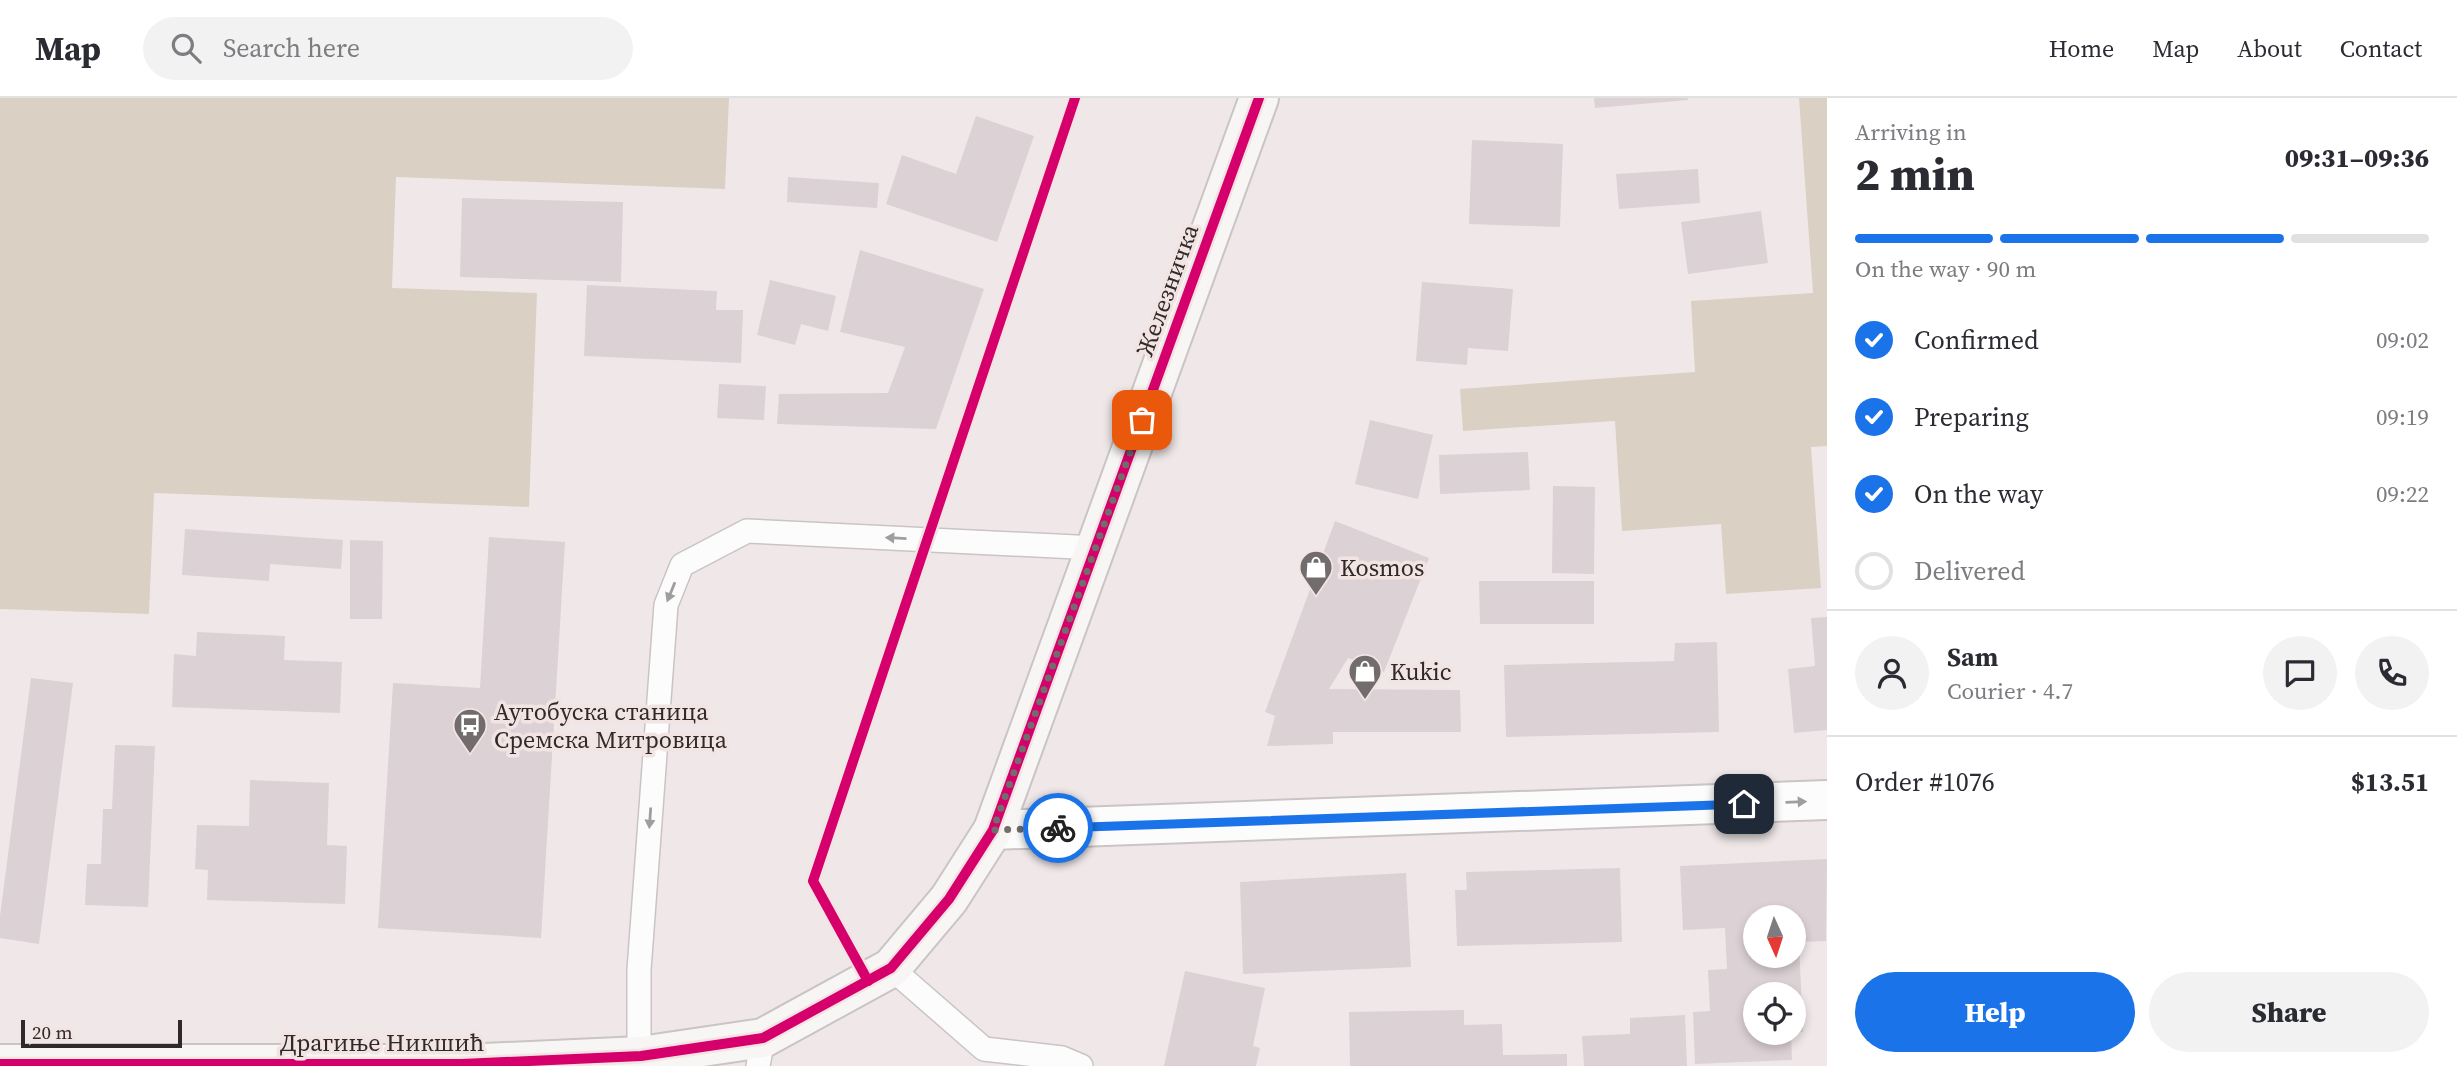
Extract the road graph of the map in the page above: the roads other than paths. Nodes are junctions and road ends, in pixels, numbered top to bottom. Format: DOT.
graph roads {
  1 [pos="1259,98"];
  2 [pos="1096,548"];
  3 [pos="1827,800"];
  4 [pos="993,830"];
  5 [pos="891,968"];
  6 [pos="761,1052"];
  7 [pos="985,1057"];
  8 [pos="640,1061"];
  9 [pos="0,1065"];
  10 [pos="1081,1066"];
  1 -- 2 [label="street, Железничка"];
  2 -- 4 [label="street, Железничка"];
  2 -- 8 [label="lane, one-way"];
  4 -- 3 [label="street, one-way"];
  4 -- 5 [label="street, Железничка"];
  5 -- 6 [label="street, Железничка"];
  5 -- 7 [label="lane"];
  6 -- 8 [label="street, Драгиње Никшић"];
  7 -- 10 [label="lane"];
  8 -- 9 [label="street, Драгиње Никшић"];
}
